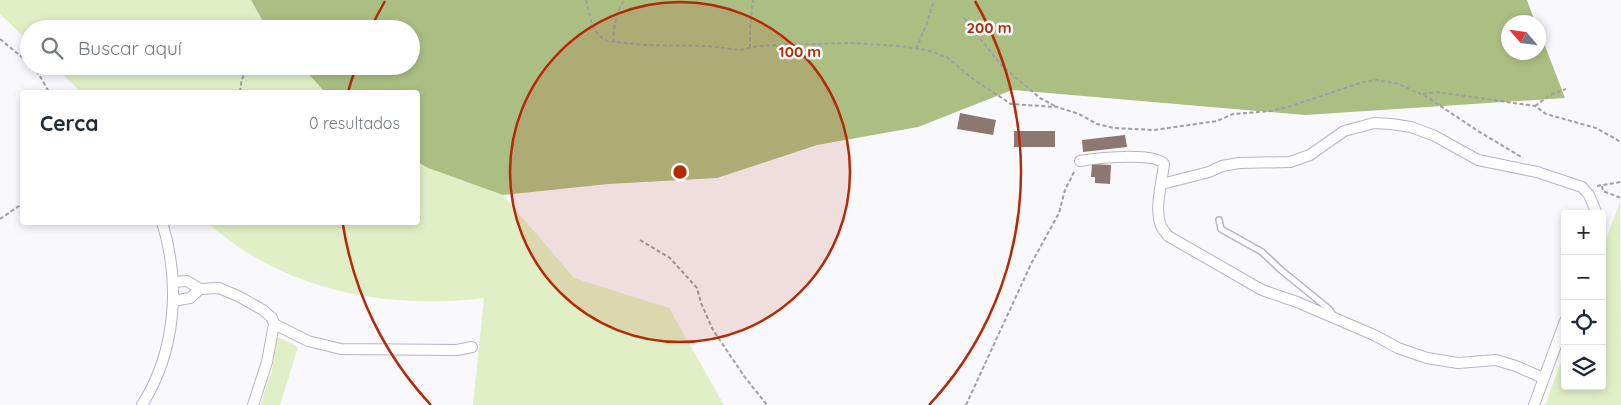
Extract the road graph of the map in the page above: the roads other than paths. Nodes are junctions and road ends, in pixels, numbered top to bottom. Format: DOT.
graph roads {
  1 [pos="1080,161"];
  2 [pos="1162,184"];
  3 [pos="1595,210"];
  4 [pos="1219,220"];
  5 [pos="163,225"];
  6 [pos="174,282"];
  7 [pos="200,289"];
  8 [pos="172,301"];
  9 [pos="1337,320"];
  10 [pos="274,324"];
  11 [pos="1561,331"];
  12 [pos="472,347"];
  13 [pos="1543,378"];
  14 [pos="142,405"];
  15 [pos="253,405"];
  16 [pos="1534,405"];
  1 -- 2 [label="street"];
  2 -- 3 [label="street"];
  2 -- 9 [label="street"];
  4 -- 9 [label="lane"];
  5 -- 6 [label="street"];
  6 -- 7 [label="street"];
  6 -- 8 [label="street"];
  7 -- 8 [label="street"];
  7 -- 10 [label="street"];
  8 -- 14 [label="street"];
  9 -- 13 [label="street"];
  10 -- 12 [label="street"];
  10 -- 15 [label="street"];
  11 -- 13 [label="street"];
  13 -- 16 [label="street"];
}
